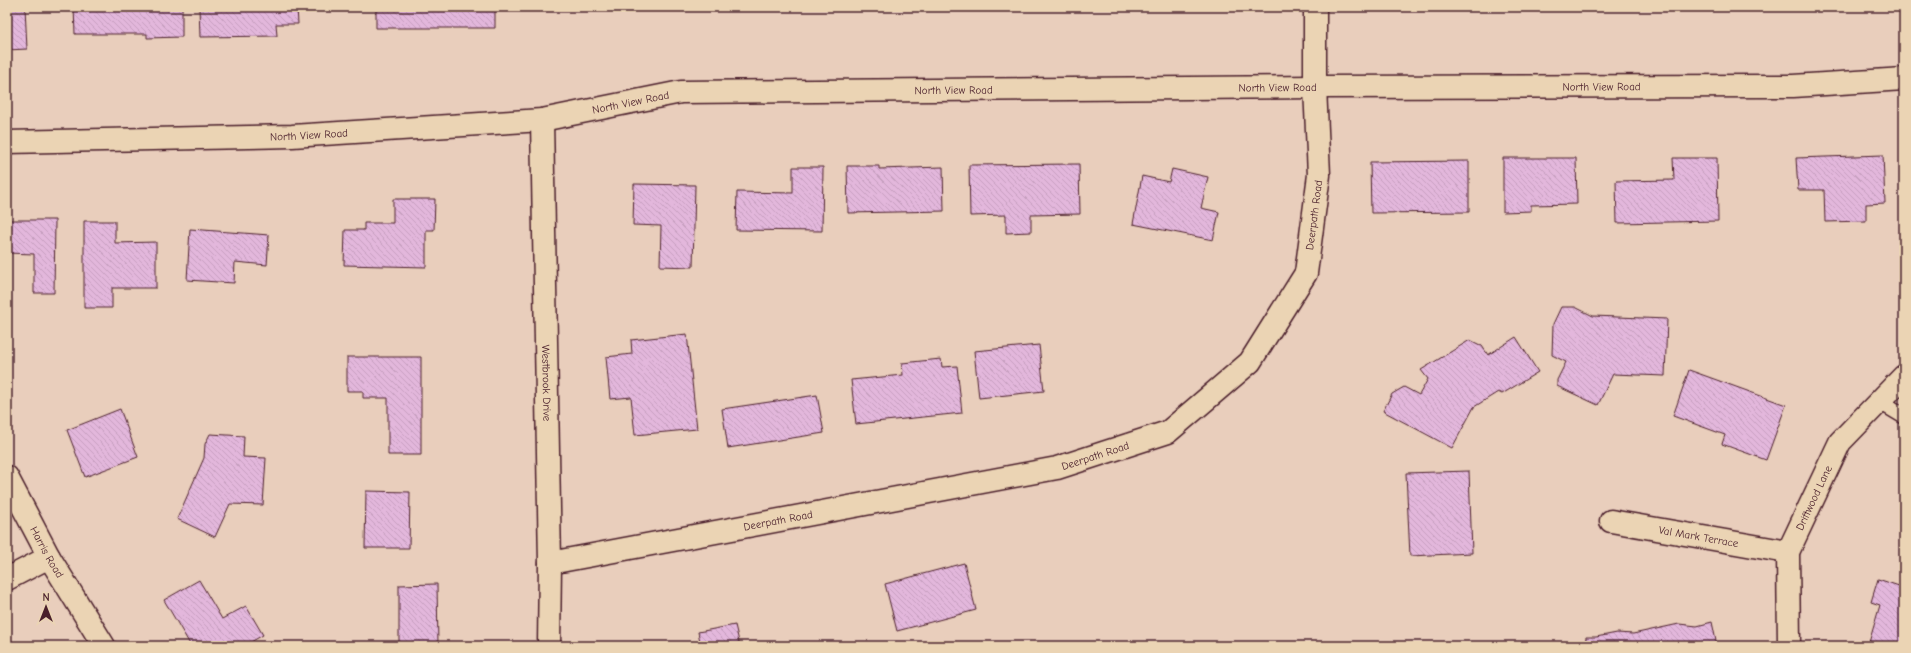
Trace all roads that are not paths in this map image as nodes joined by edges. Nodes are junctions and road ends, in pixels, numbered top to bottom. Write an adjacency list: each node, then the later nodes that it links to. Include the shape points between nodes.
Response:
1 (1316, 7): 3 (street, Deerpath Road)
2 (1904, 79): 3 (street, North View Road, via 1793,86)
3 (1315, 87): 4 (street, North View Road, via 681,92); 13 (street, Deerpath Road, via 1319,175 1306,273 1250,362 1168,432 1057,468)
4 (542, 120): 5 (street, North View Road, via 292,136); 13 (street, Westbrook Drive)
5 (7, 142)
6 (1904, 376): 7 (street, Driftwood Lane)
7 (1879, 401): 8 (lane); 11 (street, Driftwood Lane, via 1840,442)
8 (1904, 416)
9 (7, 477): 12 (street, Harris Road)
10 (1610, 521): 11 (street, Val Mark Terrace)
11 (1788, 552): 17 (street, Driftwood Lane)
12 (49, 557): 14 (street); 15 (street, Harris Road)
13 (550, 563): 16 (street, Westbrook Drive)
14 (7, 578)
15 (104, 646)
16 (549, 646)
17 (1789, 646)

